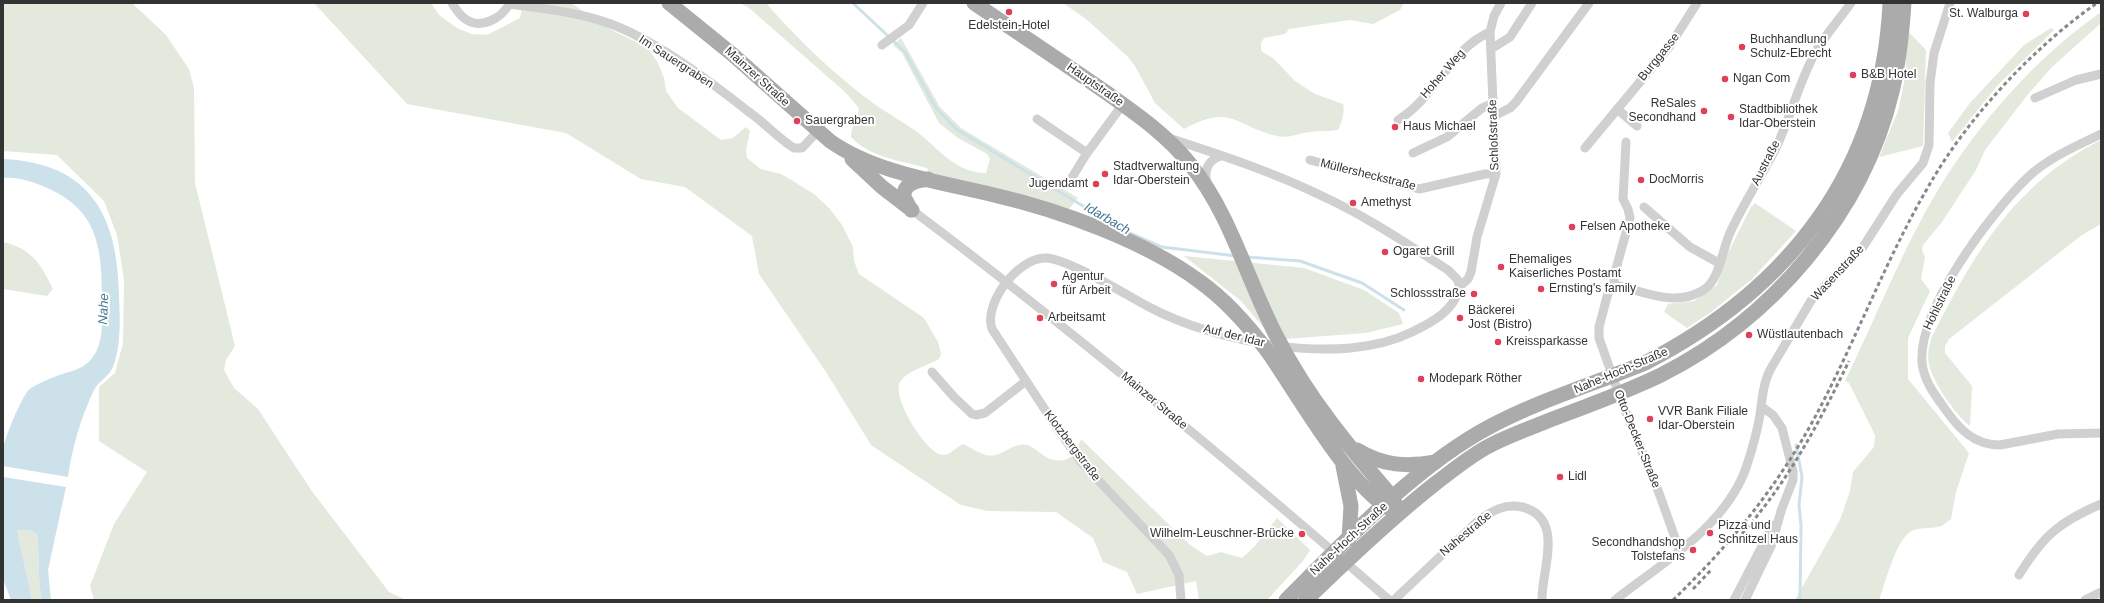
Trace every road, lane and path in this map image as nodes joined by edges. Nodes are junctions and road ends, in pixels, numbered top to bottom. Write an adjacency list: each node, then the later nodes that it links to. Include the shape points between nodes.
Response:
1 (452, 3): 13 (street, via 465,19 482,23 499,17)
2 (670, 3): 26 (main road, Mainzer Straße)
3 (923, 3): 15 (street, via 909,25)
4 (974, 3): 20 (main road, Hauptstraße)
5 (1500, 3): 14 (street, Schloßstraße)
6 (1532, 3): 16 (street, via 1510,37)
7 (1589, 3): 22 (street, via 1516,102)
8 (1697, 3): 21 (street, Burggasse, via 1669,47)
9 (1851, 3): 42 (street, Austraße, via 1815,54 1775,149 1737,218)
10 (1890, 3): 47 (main road, Nahe-Hoch-Straße, via 1884,64 1868,123 1840,184 1805,237 1763,283 1721,317 1667,352)
11 (1904, 3): 50 (main road, Nahe-Hoch-Straße, via 1897,68 1879,133 1855,186 1813,250 1780,288 1718,341 1662,374)
12 (1950, 3): 51 (street, Wasenstraße, via 1934,53 1930,83 1929,145 1923,164 1897,194 1863,247 1812,299 1770,370)
13 (510, 4): 26 (street, Im Sauergraben, via 573,13 631,33 657,47 732,98 794,148 802,148)
14 (1490, 32): 16 (street, Schloßstraße); 24 (street, Hoher Weg, via 1466,47 1435,86)
15 (884, 43)
16 (1491, 49): 19 (street, Schloßstraße)
17 (2101, 74): 18 (street, via 2076,80)
18 (2034, 98)
19 (1493, 103): 22 (street, Schloßstraße); 33 (street, via 1482,108 1447,137)
20 (1122, 104): 28 (main road, Hauptstraße); 32 (street)
21 (1617, 109): 25 (street); 30 (street, Burggasse)
22 (1494, 116): 36 (street, Schloßstraße)
23 (1038, 119): 32 (street)
24 (1398, 120)
25 (1638, 126)
26 (818, 131): 31 (main road, Mainzer Straße)
27 (2101, 134): 52 (street, Hohlstraße, via 2040,167 2003,206 1968,252 1945,288 1928,324 1922,354 1922,365 1929,387 1954,421 1974,439 1991,445 2000,445 2058,434)
28 (1165, 136): 34 (street, Hauptstraße); 39 (main road)
29 (1626, 142): 45 (street, Otto-Decker-Straße, via 1623,199 1630,218)
30 (1585, 148)
31 (844, 151): 37 (main road, via 862,160); 41 (main road, via 882,187)
32 (1088, 153): 38 (street)
33 (1413, 153)
34 (1221, 156): 39 (street, via 1208,165); 44 (street, Hauptstraße, via 1274,174 1324,196 1448,270 1458,279)
35 (1310, 160): 36 (street, Müllersheckstraße, via 1415,188 1430,188 1485,174)
36 (1496, 174): 44 (street, Schloßstraße, via 1477,237 1471,272)
37 (928, 179): 41 (main road, via 913,182 905,190 904,197); 49 (main road, via 1021,201 1059,213 1169,261 1199,280 1236,314)
38 (1068, 184)
39 (1208, 188): 49 (main road, via 1231,232)
40 (1644, 207): 42 (street, via 1690,247)
41 (912, 210): 43 (street, Mainzer Straße)
42 (1719, 263): 45 (street, Austraße, via 1709,285 1703,291 1685,298 1670,299 1620,286)
43 (1008, 282): 44 (street, Auf der Idar, via 1022,266 1032,260 1046,258 1067,264 1157,311 1209,331 1279,346 1330,349 1370,346 1408,334 1432,322 1450,308); 48 (street, Klotzbergstraße, via 991,310 990,324 996,339); 67 (street, Mainzer Straße, via 1133,383)
44 (1460, 286)
45 (1613, 287): 47 (street, Otto-Decker-Straße, via 1608,293 1598,333)
46 (932, 372): 48 (street, via 954,397 976,415 985,413)
47 (1612, 377): 50 (street, Otto-Decker-Straße); 55 (main road, Nahe-Hoch-Straße, via 1525,410 1491,426)
48 (1026, 381): 64 (street, Klotzbergstraße, via 1081,462 1169,556 1179,575)
49 (1299, 388): 53 (main road); 54 (main road)
50 (1618, 393): 59 (main road, Nahe-Hoch-Straße, via 1488,446); 61 (street, Otto-Decker-Straße)
51 (1761, 406): 58 (street, via 1781,424 1793,471 1793,480); 61 (street, Wasenstraße, via 1753,445 1735,492 1703,530)
52 (2101, 433)
53 (1347, 444): 55 (main road, via 1372,459 1388,464 1404,466); 56 (main road)
54 (1341, 459): 56 (main road, via 1363,486); 60 (main road, via 1350,498)
55 (1437, 462): 56 (main road, Nahe-Hoch-Straße)
56 (1389, 502): 59 (main road); 60 (main road, Nahe-Hoch-Straße)
57 (2101, 504): 62 (street, via 2074,516 2051,532 2041,542)
58 (1781, 511): 71 (street); 72 (street, via 1772,544)
59 (1398, 513): 66 (main road, Nahe-Hoch-Straße)
60 (1349, 539): 65 (main road, Nahe-Hoch-Straße)
61 (1680, 550): 70 (street, Wasenstraße)
62 (2019, 575)
63 (2101, 592): 73 (street)
64 (1181, 600)
65 (1286, 600)
66 (1306, 600)
67 (1389, 600)
68 (1394, 600): 69 (street, Nahestraße, via 1479,520 1492,511 1510,506 1527,509 1541,520 1545,528 1548,546)
69 (1542, 600)
70 (1615, 600)
71 (1734, 600)
72 (1745, 600)
73 (2085, 600)

